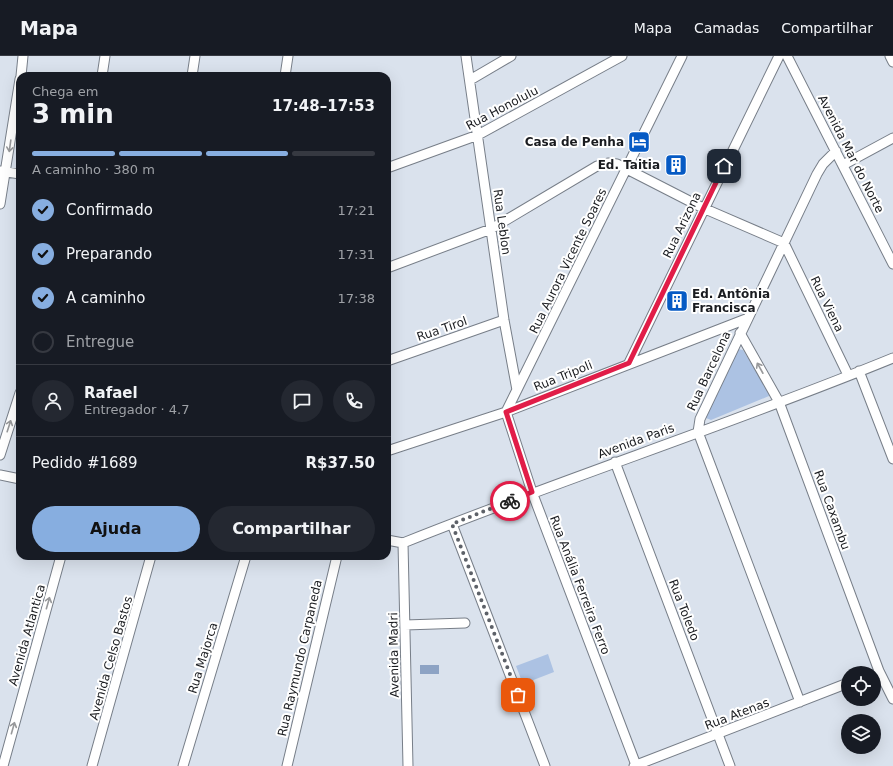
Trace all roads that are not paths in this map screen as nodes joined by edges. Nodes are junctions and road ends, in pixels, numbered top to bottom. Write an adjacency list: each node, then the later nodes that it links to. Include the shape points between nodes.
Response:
1 (24, 56): 13 (street)
2 (105, 56): 14 (street)
3 (195, 56): 15 (street)
4 (288, 56): 16 (street)
5 (466, 56): 17 (street, Rua Leblon)
6 (511, 56): 17 (street)
7 (622, 56): 19 (street, Rua Honolulu)
8 (682, 56): 24 (street, Rua Aurora Vicente Soares)
9 (779, 56): 28 (street, Rua Arizona)
10 (787, 56): 21 (street, Avenida Mar do Norte)
11 (890, 56): 12 (street)
12 (893, 62)
13 (21, 72)
14 (103, 72)
15 (193, 72)
16 (286, 72)
17 (470, 80): 19 (street, Rua Leblon)
18 (16, 101): 25 (street, one-way to 25)
19 (478, 136): 23 (street, Rua Honolulu); 29 (street, Rua Leblon)
20 (893, 138): 22 (street)
21 (836, 152): 22 (street, Avenida Mar do Norte); 30 (street, Rua Barcelona, via 823,164)
22 (843, 165): 31 (street, Avenida Mar do Norte)
23 (391, 167)
24 (627, 169): 28 (street); 29 (street, via 608,162 597,166); 41 (street, Rua Aurora Vicente Soares)
25 (3, 171): 26 (street); 27 (street)
26 (16, 173)
27 (0, 204)
28 (703, 208): 30 (street); 38 (street, Rua Arizona)
29 (491, 229): 32 (street); 34 (street, Rua Leblon)
30 (784, 243): 33 (street, Rua Barcelona); 40 (street, Rua Viena)
31 (893, 264)
32 (391, 266)
33 (746, 319): 35 (street, Rua Barcelona); 38 (street, Rua Tripoli)
34 (504, 320): 37 (street, Rua Tirol); 41 (street, Rua Leblon)
35 (740, 333): 42 (street, Rua Caxambu, one-way to 35); 45 (street, Rua Barcelona, via 700,419)
36 (893, 358): 39 (street, Avenida Paris)
37 (391, 360)
38 (629, 363): 44 (street, Rua Tripoli)
39 (859, 371): 40 (street, Avenida Paris); 48 (street)
40 (848, 375): 42 (street, Avenida Paris)
41 (517, 390): 44 (street, Rua Aurora Vicente Soares)
42 (779, 402): 45 (street, Avenida Paris); 62 (street, Rua Caxambu)
43 (16, 405): 47 (street, one-way to 43)
44 (506, 412): 46 (street, Rua Tripoli); 52 (street, Rua Anália Ferreira Ferro)
45 (698, 432): 49 (street, Avenida Paris); 66 (street)
46 (391, 450)
47 (0, 455)
48 (893, 459)
49 (615, 462): 52 (street, Avenida Paris); 67 (street, Rua Toledo)
50 (0, 476): 51 (street)
51 (16, 478)
52 (532, 492): 53 (street, Avenida Paris); 74 (street, Rua Anália Ferreira Ferro)
53 (452, 524): 55 (street, Avenida Paris); 73 (street)
54 (391, 541): 55 (street)
55 (403, 543): 61 (street, Avenida Madri)
56 (60, 560): 68 (street, Avenida Atlantica, one-way to 56)
57 (150, 560): 69 (street, Avenida Celso Bastos)
58 (245, 560): 70 (street, Rua Majorca)
59 (336, 560): 71 (street, Rua Raymundo Carpaneda)
60 (465, 623): 61 (street)
61 (405, 624): 72 (street, Avenida Madri)
62 (875, 666)
63 (881, 679): 65 (street, Rua Caxambu)
64 (841, 686): 66 (street, Rua Atenas)
65 (893, 699)
66 (800, 702): 67 (street, Rua Atenas)
67 (718, 734): 74 (street, Rua Atenas); 75 (street, Rua Toledo)
68 (3, 766)
69 (92, 766)
70 (183, 766)
71 (287, 766)
72 (408, 766)
73 (545, 766)
74 (635, 766)
75 (730, 766)

